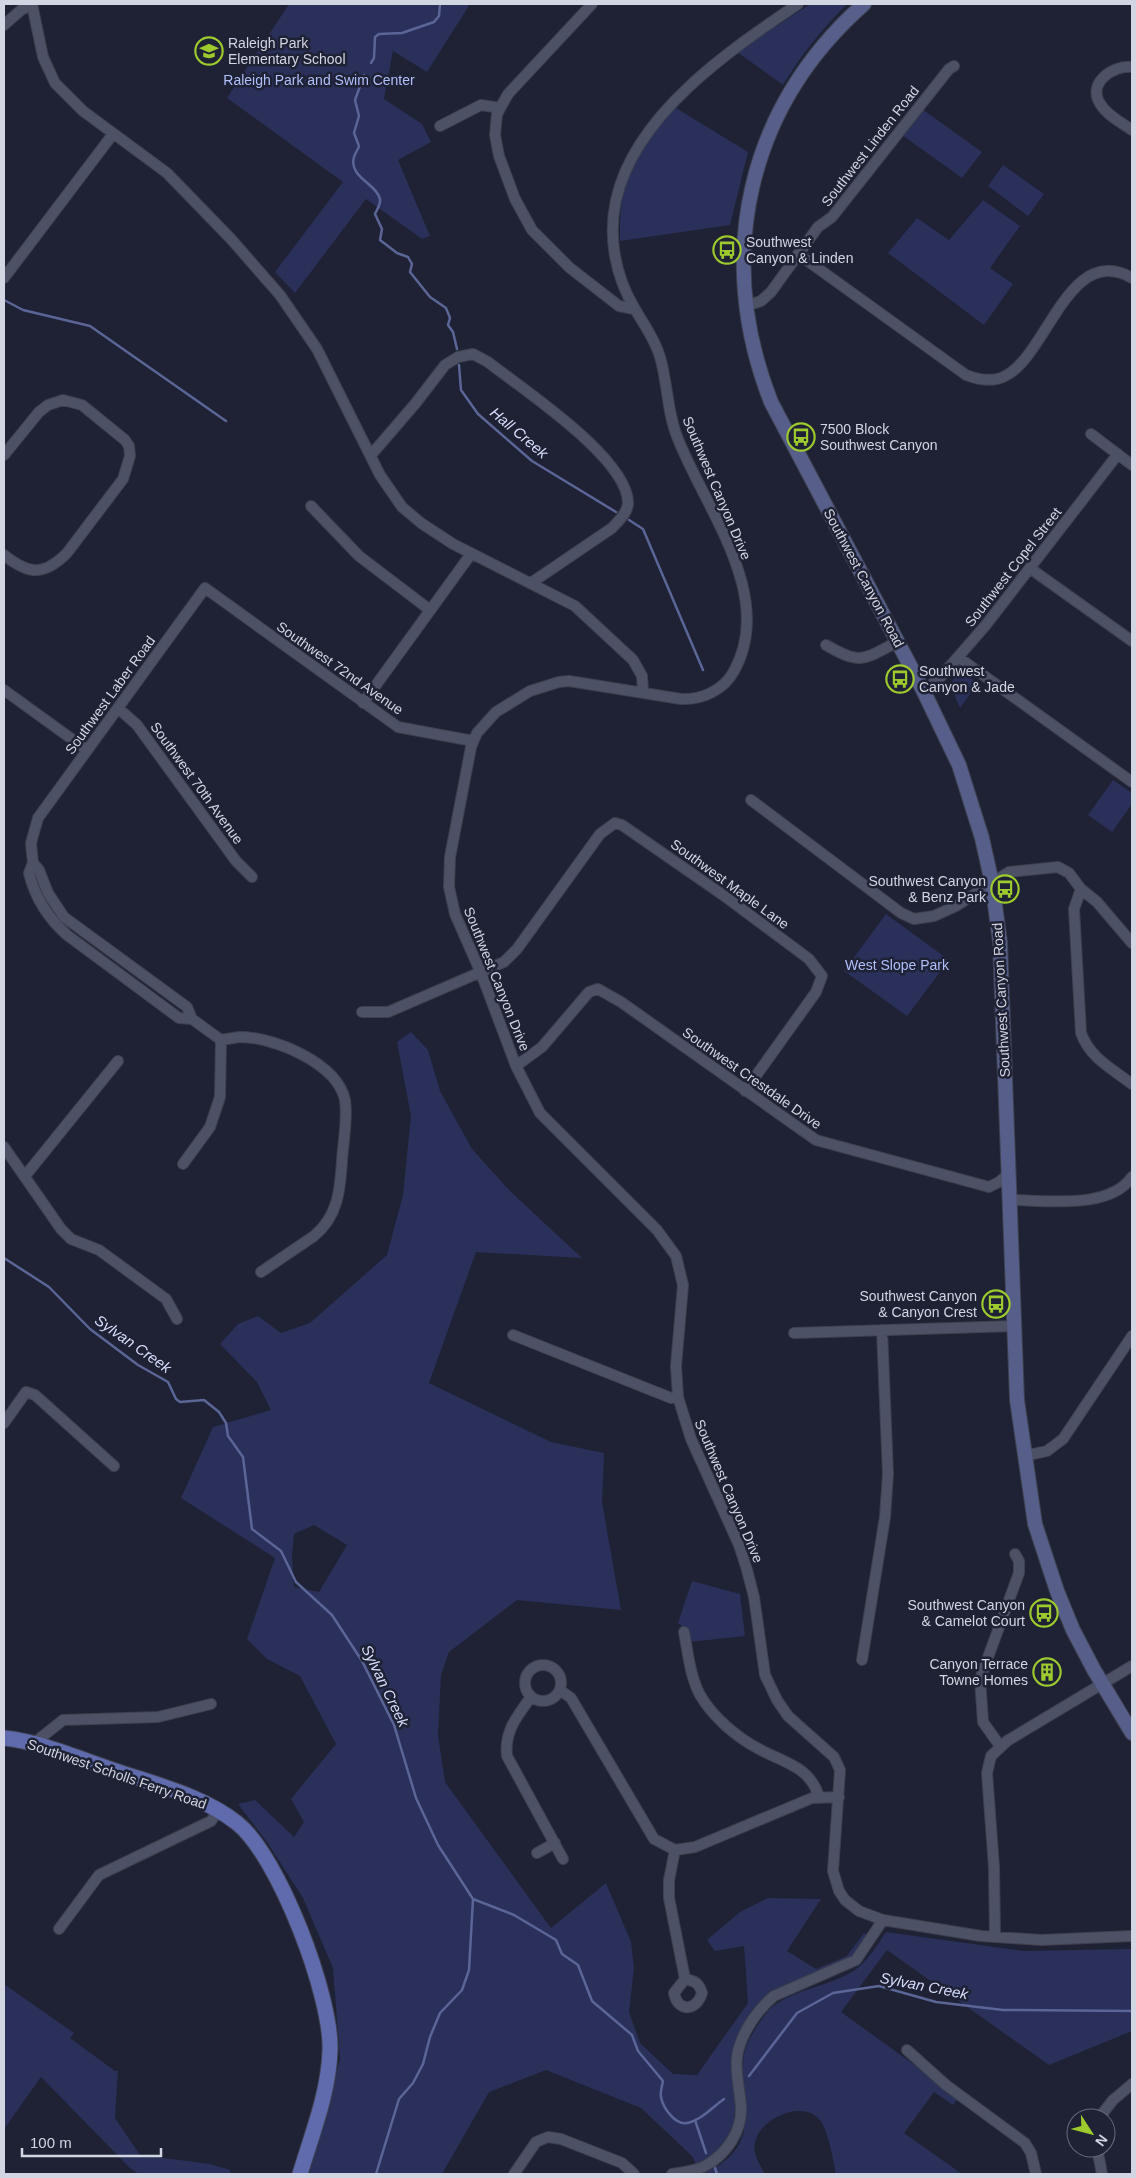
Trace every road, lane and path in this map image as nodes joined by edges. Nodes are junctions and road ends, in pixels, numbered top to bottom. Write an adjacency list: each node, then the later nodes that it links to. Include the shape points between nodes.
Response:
1 (32, 4): 5 (street); 11 (street, via 43,57 55,83 83,111)
2 (592, 4): 8 (street, via 514,88)
3 (798, 4): 16 (street, Southwest Canyon Drive, via 696,82 654,126 628,164 616,202 613,231 616,264)
4 (864, 4): 15 (main road, Southwest Canyon Road, via 836,31 804,70 777,114 766,140 746,221 743,273)
5 (4, 25)
6 (954, 66): 12 (street, Southwest Linden Road, via 832,217 818,227)
7 (1132, 67): 10 (street, via 1120,66 1107,73 1096,94 1107,112)
8 (500, 108): 9 (street, via 481,105); 16 (street, via 494,127 499,156 515,199 532,230 570,268 619,306)
9 (440, 126)
10 (1132, 130)
11 (113, 134): 13 (street); 20 (street, via 157,164 180,186 280,295 317,349)
12 (798, 254): 14 (street, via 966,375 990,380 1007,375 1022,361 1069,296 1089,276 1115,270); 15 (street, Southwest Linden Road, via 766,297)
13 (4, 278)
14 (1132, 278)
15 (746, 306): 30 (main road, Southwest Canyon Road, via 754,351 771,402)
16 (634, 309): 35 (street, Southwest Canyon Drive, via 654,339 677,437 729,546 748,612 740,661 725,684 690,700)
17 (1090, 434): 18 (street)
18 (1118, 454): 21 (street); 25 (street, Southwest Copel Street)
19 (4, 455): 24 (street, via 39,412 63,400 82,405 121,434 129,446 130,456 123,479 67,553 52,567 22,568)
20 (370, 455): 23 (street, via 386,484 411,515); 26 (street, via 416,404 445,365 458,357 473,354 588,439 627,491 628,505 612,528)
21 (1132, 465)
22 (311, 506): 28 (street, via 359,556)
23 (470, 554): 26 (street); 28 (street)
24 (4, 555)
25 (1031, 569): 29 (street); 32 (street, Southwest Copel Street)
26 (531, 583): 35 (street, via 574,606 621,647 638,666)
27 (205, 588): 36 (street, Southwest 72nd Avenue); 37 (street, Southwest Laber Road)
28 (430, 610): 36 (street)
29 (1132, 641)
30 (897, 642): 31 (street, via 858,659 849,658); 34 (main road, Southwest Canyon Road)
31 (826, 645)
32 (958, 657): 34 (street, Southwest Copel Street, via 938,680); 40 (street)
33 (4, 690): 39 (street)
34 (924, 690): 43 (main road, Southwest Canyon Road, via 968,790)
35 (643, 692): 38 (street, Southwest Canyon Drive, via 559,682 530,691 507,704 492,716)
36 (363, 703): 38 (street, Southwest 72nd Avenue, via 398,727)
37 (118, 708): 39 (street, Southwest Laber Road); 42 (street, Southwest 70th Avenue, via 137,725 236,861)
38 (473, 741): 46 (street, Southwest Canyon Drive, via 450,854 449,887 455,914)
39 (87, 750): 48 (street, Southwest Laber Road, via 38,818 31,844 33,863 28,874 32,887 42,907 67,935 179,1018 192,1018)
40 (1132, 782)
41 (751, 800): 43 (street, via 901,913 914,918 922,919 944,912)
42 (252, 877)
43 (992, 883): 44 (street, via 1008,872 1058,867 1069,873); 55 (main road, Southwest Canyon Road, via 1000,942)
44 (1081, 889): 45 (street, via 1097,902); 51 (street, via 1074,909 1081,1033 1092,1053)
45 (1132, 943)
46 (480, 973): 47 (street, via 388,1012); 50 (street, Southwest Canyon Drive); 52 (street, Southwest Maple Lane, via 499,966 510,957 600,834 615,823 622,825 809,959 822,976 816,992)
47 (362, 1012)
48 (221, 1040): 54 (street, via 220,1097 210,1127); 59 (street, via 254,1039 304,1056 332,1075 345,1101 340,1191 334,1212 314,1236)
49 (118, 1061): 56 (street)
50 (516, 1066): 52 (street, Southwest Crestdale Drive, via 542,1047 589,992 598,989); 66 (street, Southwest Canyon Drive, via 540,1113 658,1230 676,1256 683,1285 676,1366)
51 (1132, 1084)
52 (745, 1091): 55 (street, Southwest Crestdale Drive, via 824,1144 989,1187)
53 (4, 1147): 56 (street)
54 (183, 1164)
55 (1009, 1174): 58 (main road, Southwest Canyon Road)
56 (25, 1176): 60 (street, via 61,1229 71,1238 99,1250 166,1299)
57 (1132, 1177): 58 (street, via 1122,1189 1096,1199)
58 (1010, 1200): 61 (main road, Southwest Canyon Road)
59 (260, 1272)
60 (177, 1319)
61 (1015, 1326): 62 (street); 68 (main road, Southwest Canyon Road)
62 (882, 1330): 63 (street); 72 (street, via 888,1474 885,1516)
63 (794, 1333)
64 (513, 1335): 66 (street, via 670,1398)
65 (1132, 1336): 68 (street, via 1064,1439 1047,1451)
66 (678, 1397): 83 (street, Southwest Canyon Drive, via 691,1439 747,1570 765,1675 788,1716 834,1758 840,1770)
67 (4, 1422): 69 (street, via 26,1392 36,1395)
68 (1024, 1456): 74 (main road, Southwest Canyon Road, via 1035,1524 1054,1583 1073,1630)
69 (114, 1466)
70 (1015, 1554): 81 (street, via 1019,1573 980,1679 983,1722)
71 (684, 1632): 82 (street, via 692,1677 712,1712 748,1743 800,1768 814,1783)
72 (862, 1660)
73 (1132, 1666): 74 (street)
74 (1103, 1685): 78 (main road, Southwest Canyon Road); 81 (street)
75 (560, 1690): 76 (street, via 548,1700); 76 (street, via 558,1671 539,1664 525,1678 525,1689); 86 (street, via 571,1698 654,1839)
76 (531, 1697): 85 (street, via 510,1729 506,1742 507,1756)
77 (210, 1704): 80 (street, via 158,1717 63,1720)
78 (1132, 1732)
79 (4, 1738): 80 (main road, Southwest Scholls Ferry Road)
80 (33, 1744): 84 (main road, Southwest Scholls Ferry Road, via 179,1793)
81 (1000, 1746): 91 (street, via 991,1756 987,1773 995,1876)
82 (820, 1797): 83 (street); 86 (street, via 695,1847)
83 (838, 1797): 89 (street, Southwest Canyon Drive, via 835,1882 846,1900 859,1911)
84 (218, 1811): 90 (street, via 211,1821 99,1876); 98 (main road, Southwest Scholls Ferry Road, via 246,1832 273,1868 319,1982 326,2008 330,2050 327,2082)
85 (554, 1844): 87 (street); 88 (street)
86 (674, 1850): 93 (street, via 669,1898)
87 (537, 1853)
88 (563, 1859)
89 (883, 1920): 91 (street, Southwest Canyon Drive); 101 (street, via 856,1960 774,1996 764,2004 741,2041 737,2057 741,2108 740,2126 734,2140 705,2166)
90 (59, 1929)
91 (995, 1936): 92 (street, Southwest Canyon Drive, via 1041,1940)
92 (1132, 1936)
93 (684, 1979)
94 (907, 2050): 102 (street, via 946,2085 1025,2143)
95 (1132, 2084): 96 (street)
96 (1107, 2108)
97 (1099, 2158): 103 (street)
98 (300, 2174)
99 (514, 2174): 100 (street, via 536,2142 554,2137 622,2163)
100 (634, 2174)
101 (672, 2174)
102 (1036, 2174)
103 (1102, 2174)

